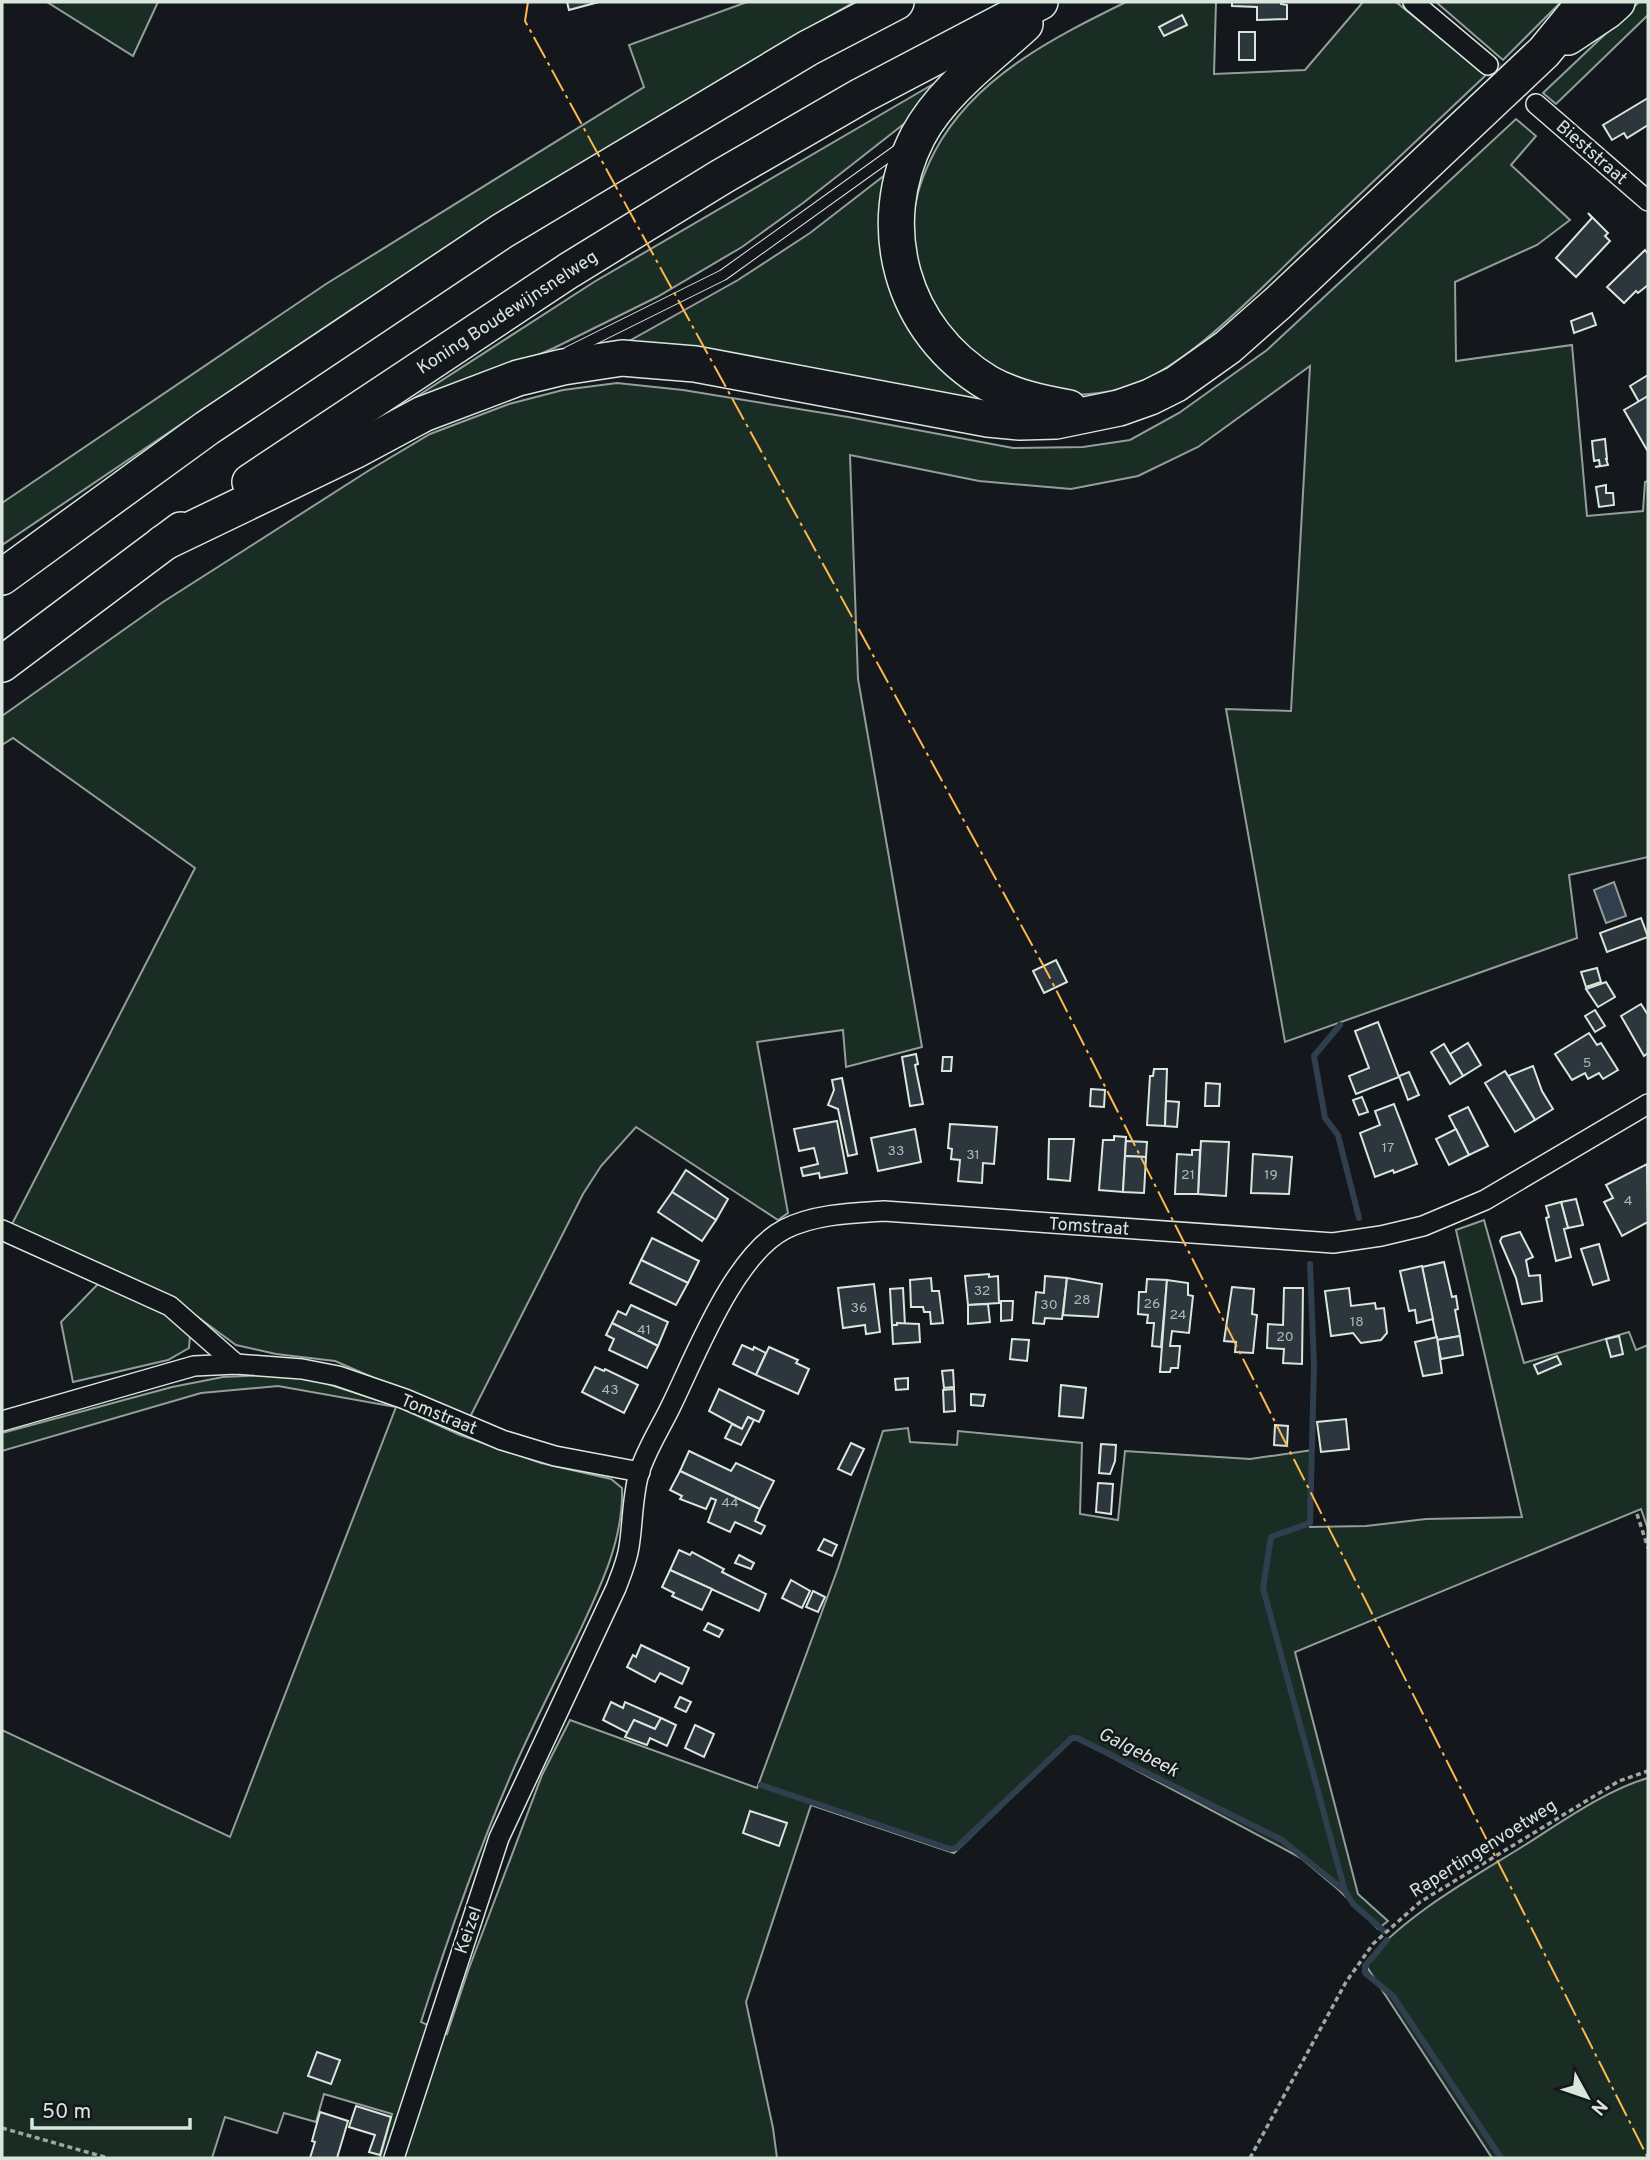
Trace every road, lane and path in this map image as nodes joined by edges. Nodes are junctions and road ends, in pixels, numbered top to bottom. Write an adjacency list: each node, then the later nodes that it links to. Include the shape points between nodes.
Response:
1 (897, 2): 15 (highway, via 808,48 502,231 207,428)
2 (1040, 2): 14 (highway, Koning Boudewijnsnelweg, via 861,96 568,271)
3 (1050, 2): 10 (highway, via 955,88)
4 (1413, 2): 8 (street)
5 (1585, 2): 7 (highway)
6 (1617, 2): 7 (highway)
7 (1544, 52): 13 (highway, via 1228,347 1150,397)
8 (1488, 65)
9 (1536, 104): 11 (street, Bieststraat)
10 (919, 134): 12 (lane, via 723,275); 13 (highway, via 902,177 895,238 905,278 925,324 953,357 990,384 1029,400)
11 (1648, 201)
12 (518, 378): 13 (highway, via 622,358 652,359 988,419 1039,422); 14 (highway, via 423,414)
13 (1093, 413)
14 (163, 543): 16 (highway, Koning Boudewijnsnelweg)
15 (2, 577)
16 (2, 664)
17 (1648, 1104): 21 (street, Tomstraat, via 1485,1200 1423,1226 1369,1238 1333,1242 884,1211 810,1220 784,1230 740,1272 721,1302)
18 (2, 1230): 19 (street, via 170,1306)
19 (236, 1364): 20 (street, Tomstraat, via 194,1366); 21 (street, Tomstraat, via 338,1376 502,1440)
20 (2, 1421)
21 (640, 1472): 24 (street, Tomstraat, via 629,1549)
22 (1637, 1514): 23 (path)
23 (1648, 1548)
24 (561, 1709): 28 (street, Keizel, via 499,1838)
25 (1648, 1770): 29 (path, Rapertingenvoetweg, via 1619,1781 1420,1902 1373,1944 1346,1982)
26 (2, 2128): 27 (path)
27 (108, 2158)
28 (394, 2158)
29 (1250, 2158)

